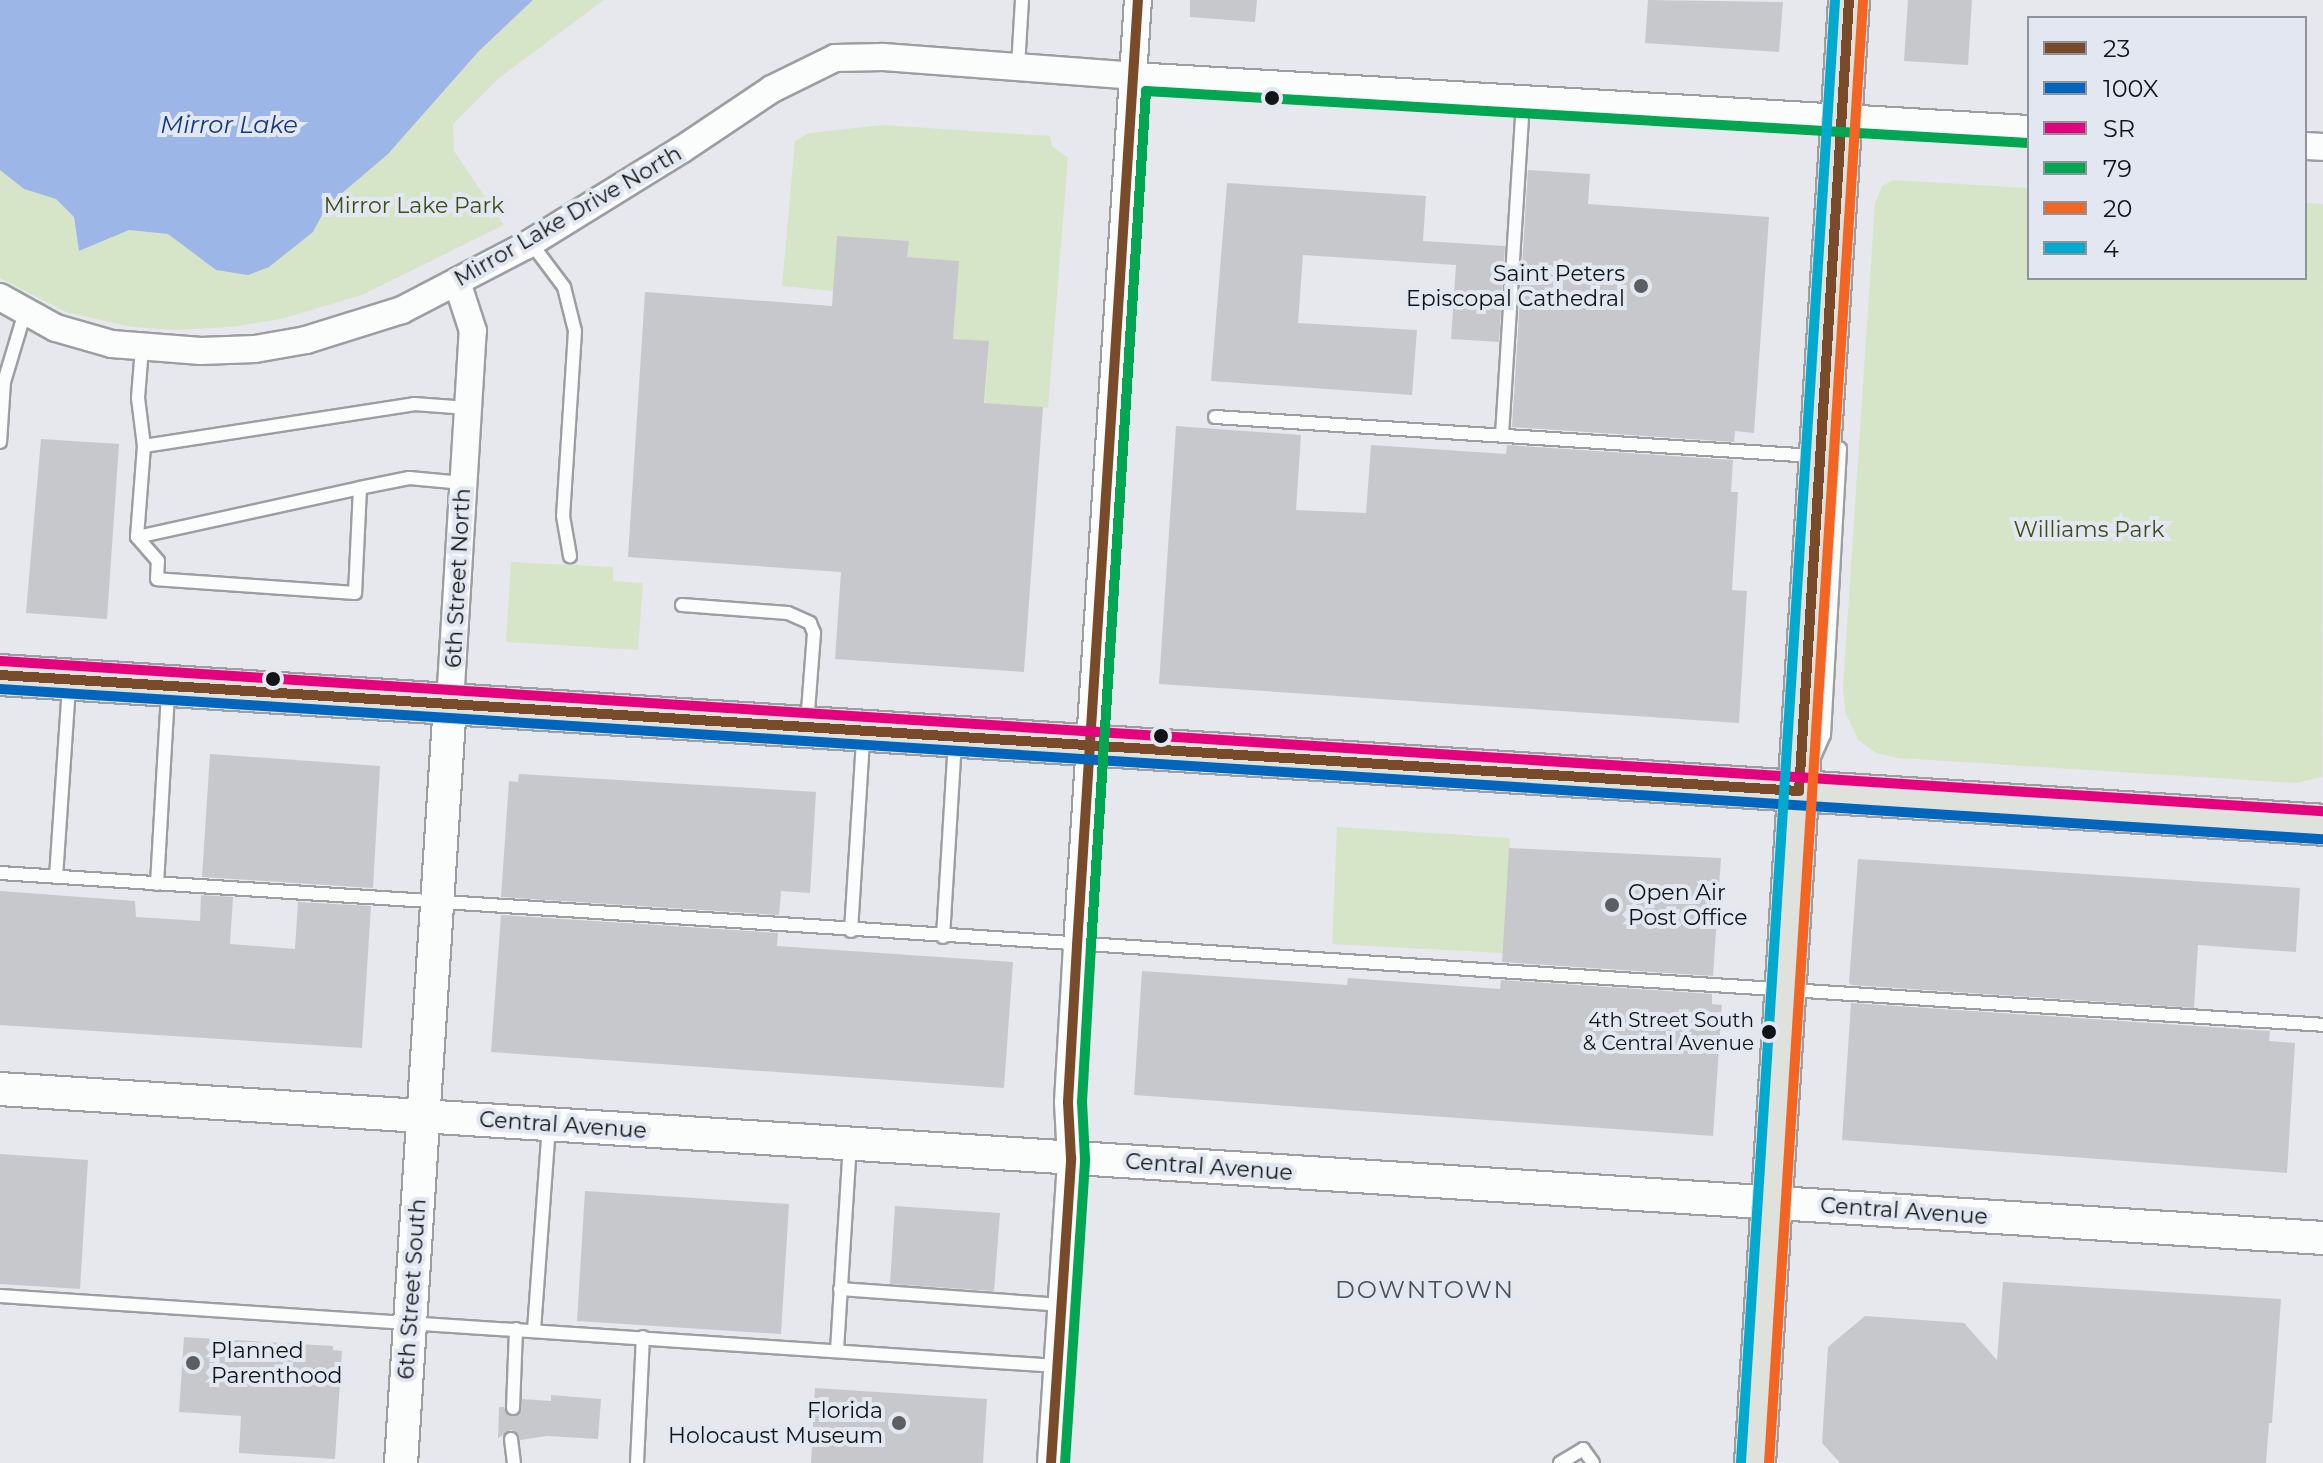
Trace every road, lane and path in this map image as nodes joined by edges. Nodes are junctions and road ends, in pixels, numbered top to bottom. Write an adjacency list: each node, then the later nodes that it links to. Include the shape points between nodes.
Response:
1 (1022, 0): 4 (lane)
2 (1138, 0): 5 (street)
3 (1849, 0): 7 (main road)
4 (1018, 67): 5 (street, Mirror Lake Drive North); 9 (street, Mirror Lake Drive North, via 883,57 822,62)
5 (1133, 76): 6 (street, Mirror Lake Drive North); 32 (street)
6 (1523, 99): 7 (street, Mirror Lake Drive North); 16 (lane)
7 (1843, 118): 8 (street, Mirror Lake Drive North); 19 (main road); 33 (lane, via 1855,175 1824,735)
8 (2027, 129)
9 (531, 243): 10 (street, Mirror Lake Drive North); 23 (lane, via 564,287 575,331 563,516)
10 (457, 282): 13 (street, Mirror Lake Drive North, via 402,310 306,340 255,349); 14 (street, 6th Street North, via 473,331)
11 (0, 297): 12 (street, Mirror Lake Drive North)
12 (25, 312): 13 (street, Mirror Lake Drive North, via 84,338); 17 (lane, via 4,382)
13 (142, 348): 18 (lane, via 138,398)
14 (468, 408): 18 (lane, via 414,404); 20 (street, 6th Street North)
15 (1215, 417): 16 (lane)
16 (1502, 435): 19 (lane)
17 (0, 442)
18 (144, 446): 22 (lane)
19 (1820, 456): 33 (main road)
20 (463, 483): 21 (lane, via 409,478); 28 (street, 6th Street North)
21 (360, 488): 22 (lane); 22 (lane, via 355,593 157,579 158,561)
22 (137, 537)
23 (570, 556)
24 (682, 605): 29 (lane, via 788,613 810,623 814,633)
25 (0, 675): 26 (main road)
26 (69, 679): 27 (main road); 36 (lane)
27 (169, 686): 28 (main road); 37 (lane)
28 (450, 703): 29 (main road); 38 (street, 6th Street North)
29 (807, 727): 30 (main road)
30 (864, 731): 31 (main road); 39 (lane)
31 (955, 736): 32 (main road); 40 (lane)
32 (1090, 745): 33 (main road); 41 (street)
33 (1799, 791): 34 (main road); 42 (main road)
34 (2323, 825)
35 (0, 873): 36 (lane)
36 (56, 877): 37 (lane)
37 (157, 884): 38 (lane)
38 (437, 903): 39 (lane); 45 (street, 6th Street North)
39 (851, 931): 40 (lane)
40 (943, 937): 41 (lane)
41 (1077, 945): 42 (lane); 48 (street, via 1068,1102)
42 (1785, 990): 43 (lane); 49 (main road)
43 (2323, 1025)
44 (0, 1089): 45 (street, Central Avenue)
45 (423, 1116): 46 (street, Central Avenue); 54 (street, 6th Street South)
46 (550, 1124): 47 (street, Central Avenue); 56 (lane)
47 (850, 1143): 48 (street, Central Avenue); 51 (lane)
48 (1071, 1158): 49 (street, Central Avenue); 53 (street)
49 (1772, 1203): 50 (street, Central Avenue); 68 (main road)
50 (2323, 1238)
51 (840, 1289): 53 (lane); 58 (lane)
52 (0, 1296): 54 (lane)
53 (1061, 1305): 59 (street)
54 (410, 1322): 55 (lane); 62 (street, 6th Street South)
55 (516, 1329): 56 (lane); 60 (lane)
56 (534, 1330): 57 (lane)
57 (643, 1337): 58 (lane); 64 (lane)
58 (837, 1350): 59 (lane)
59 (1057, 1366): 65 (street)
60 (513, 1408)
61 (511, 1439): 63 (lane)
62 (401, 1463)
63 (514, 1463)
64 (637, 1463)
65 (1051, 1463)
66 (1560, 1463): 67 (lane, via 1583,1449)
67 (1593, 1463)
68 (1755, 1463)

